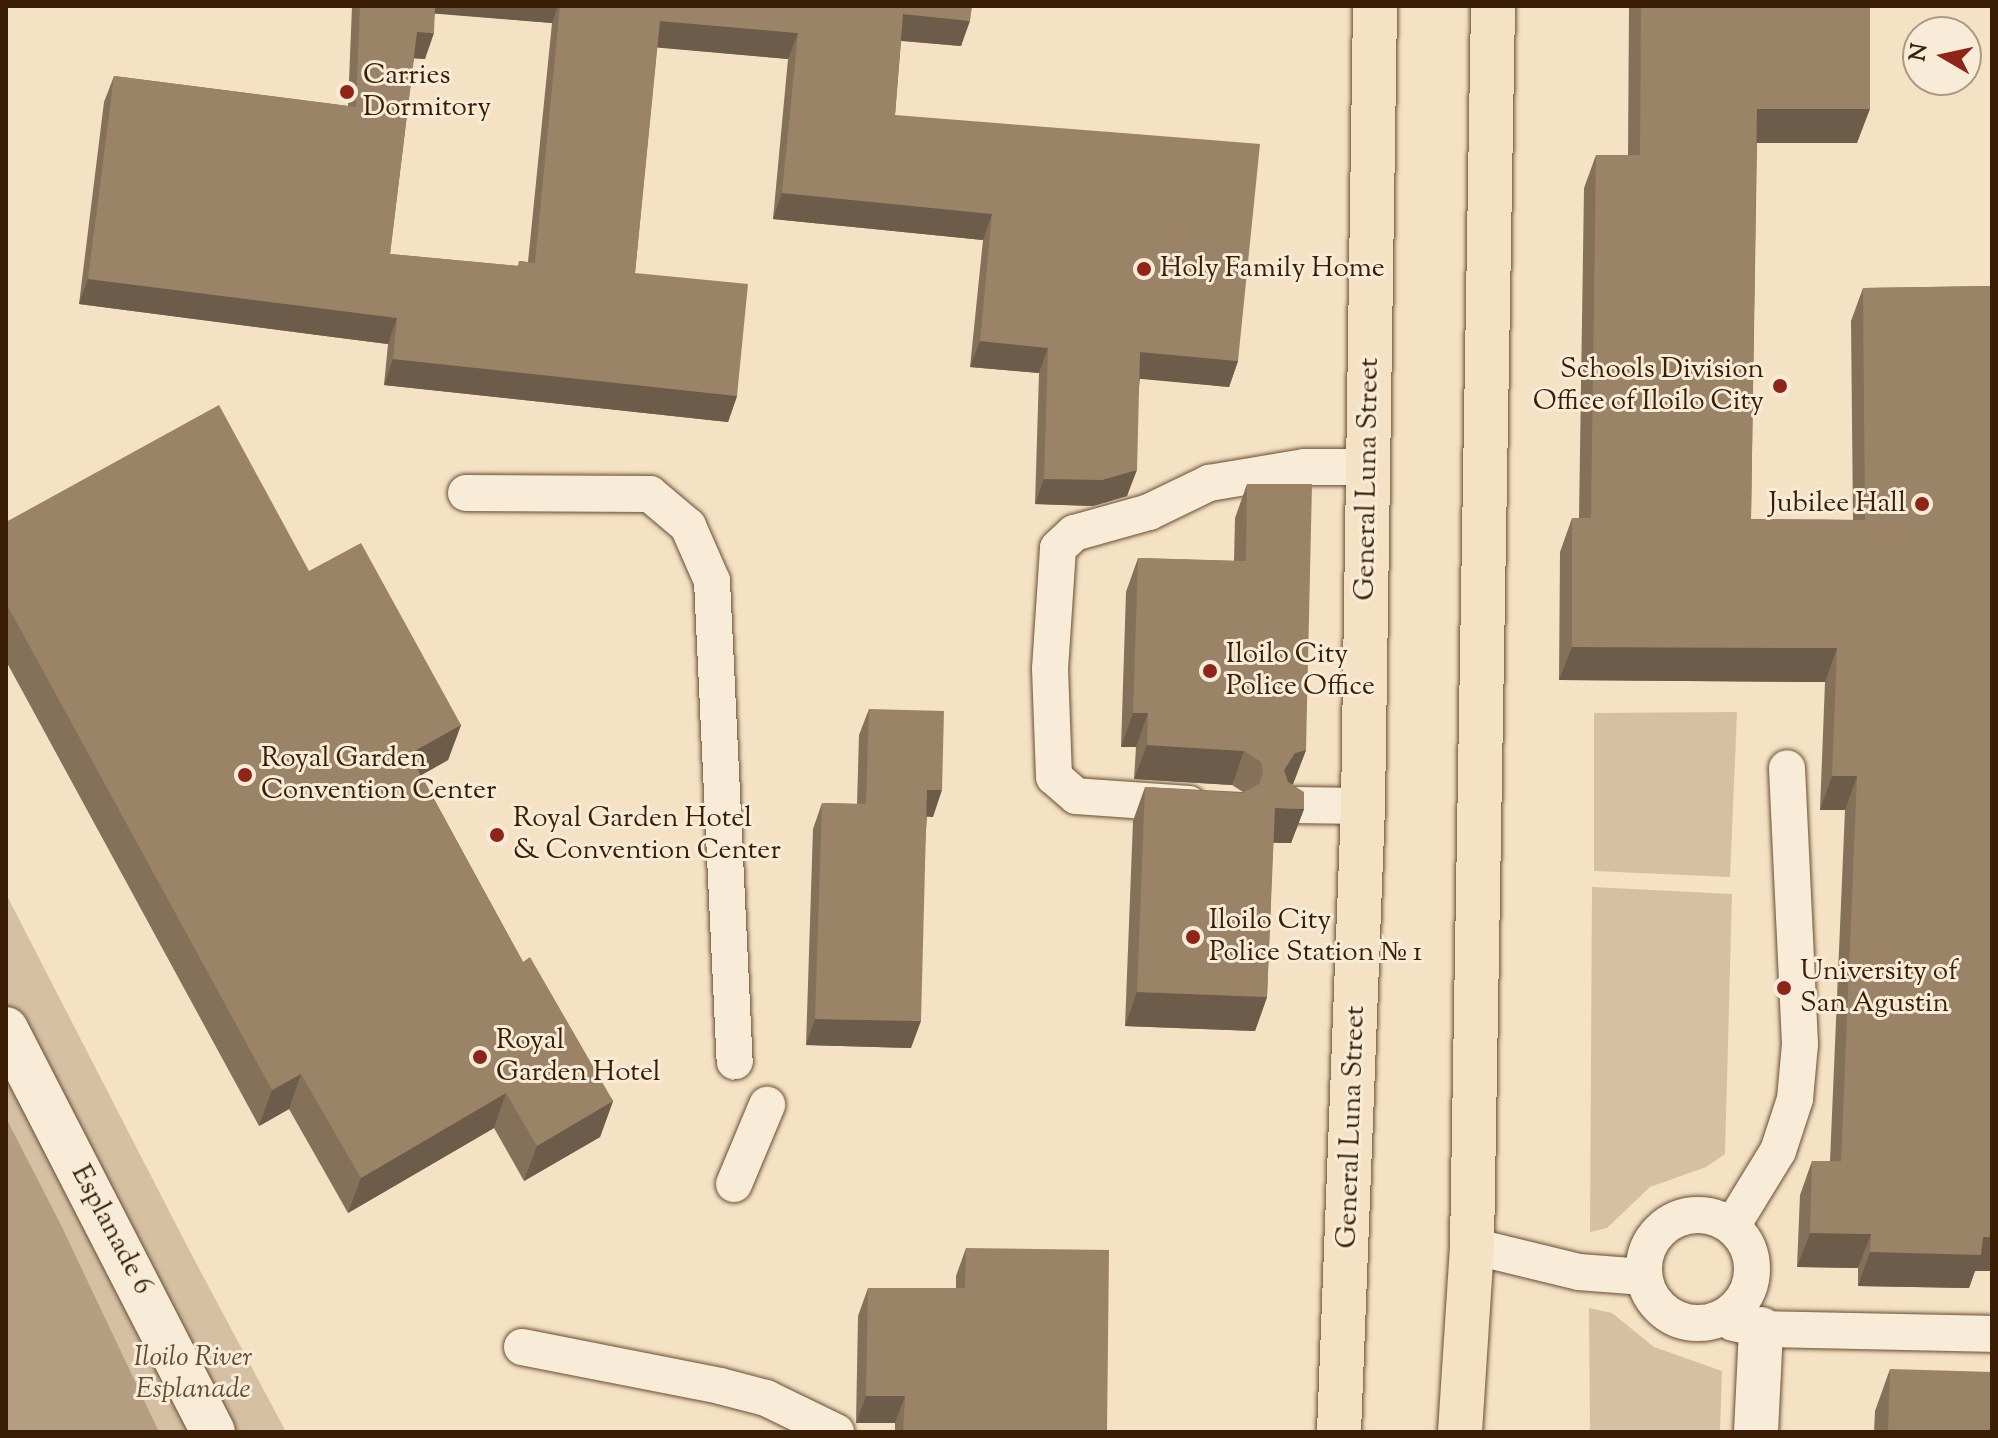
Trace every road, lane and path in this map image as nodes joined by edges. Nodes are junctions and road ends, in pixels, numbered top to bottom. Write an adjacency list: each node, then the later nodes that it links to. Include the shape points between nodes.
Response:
1 (1375, 6): 3 (highway, General Luna Street)
2 (1493, 6): 14 (highway)
3 (1368, 467): 7 (lane, via 1305,467 1209,483 1149,512 1074,533 1058,548 1050,669 1054,777 1076,796); 8 (highway, General Luna Street)
4 (466, 493): 10 (lane, via 650,494 688,526 712,581)
5 (1787, 768): 13 (lane, via 1800,1044 1795,1099 1778,1151)
6 (1293, 805): 8 (lane)
7 (1230, 806)
8 (1363, 806): 21 (highway, General Luna Street)
9 (6, 1029): 19 (street, Esplanade 6)
10 (735, 1061)
11 (767, 1105): 12 (lane)
12 (734, 1184)
13 (1732, 1226): 15 (lane, via 1716,1217 1680,1218 1652,1241); 16 (lane, via 1751,1256)
14 (1472, 1246): 15 (lane, via 1579,1272); 22 (highway)
15 (1644, 1277): 16 (lane, via 1659,1306 1673,1316 1688,1322)
16 (1741, 1324): 17 (lane); 23 (street)
17 (1992, 1334)
18 (522, 1347): 20 (lane, via 766,1398)
19 (213, 1432)
20 (836, 1432)
21 (1339, 1432)
22 (1460, 1432)
23 (1756, 1432)

